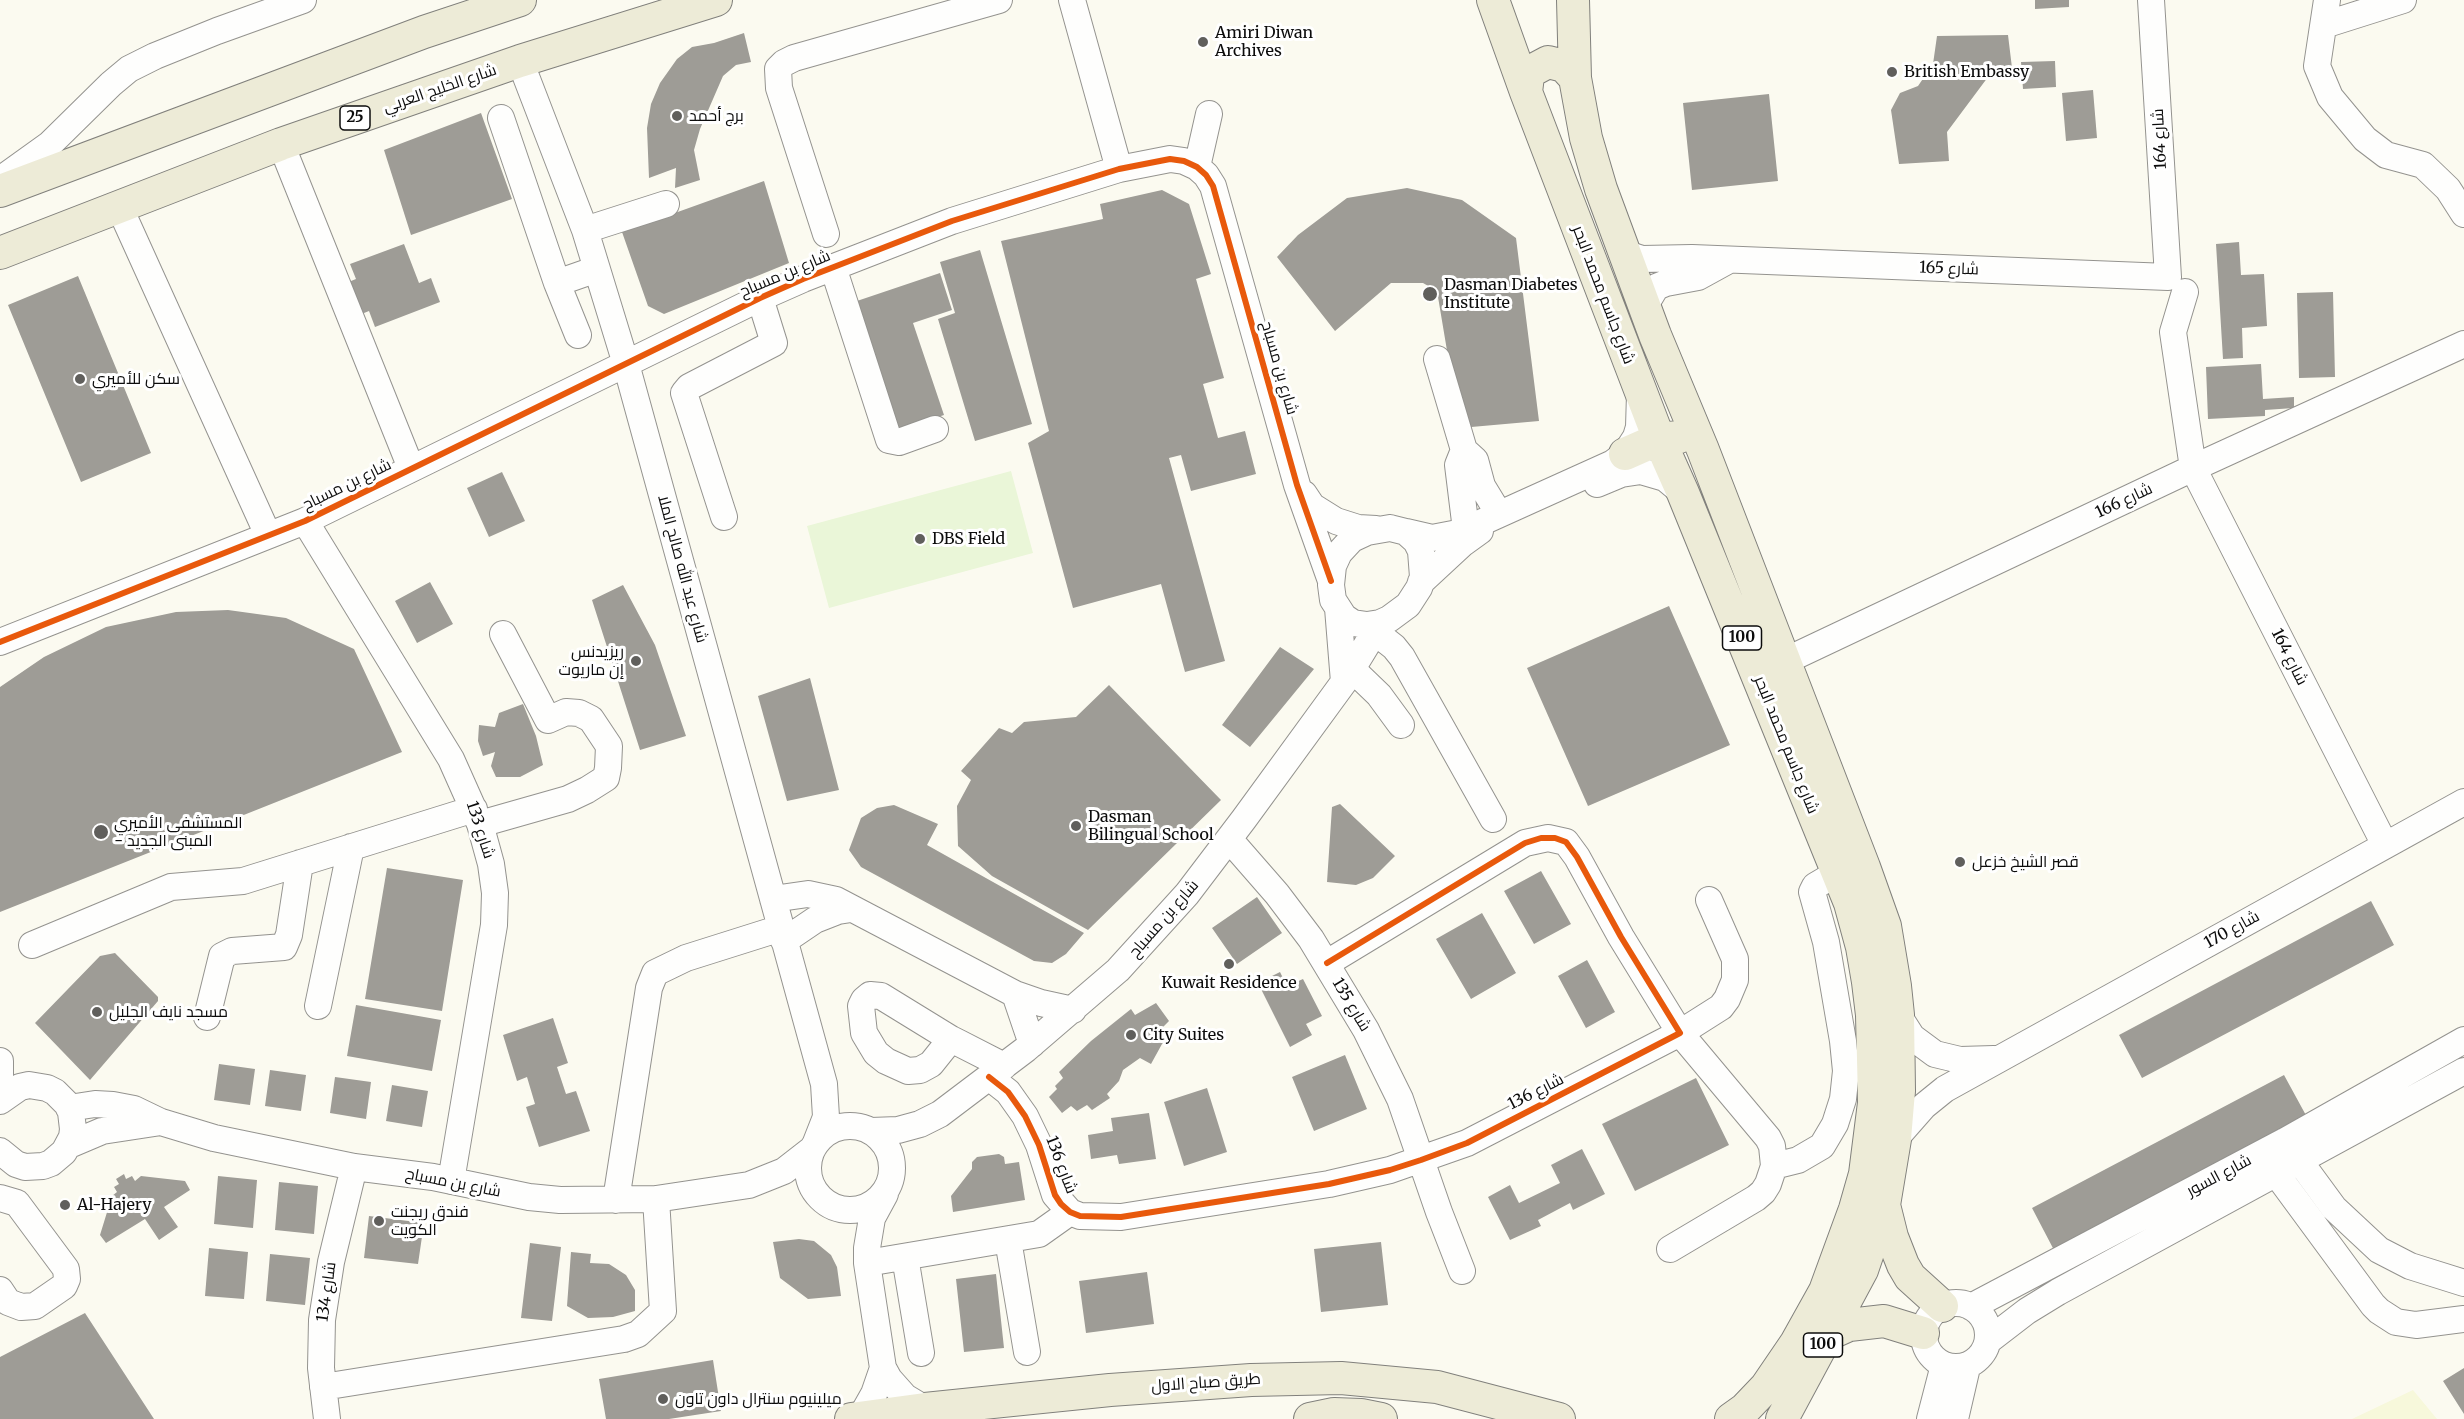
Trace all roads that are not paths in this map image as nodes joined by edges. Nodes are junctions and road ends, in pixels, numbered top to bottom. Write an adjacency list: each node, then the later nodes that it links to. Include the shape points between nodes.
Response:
1 (303, 0): 22 (street, via 129,69 50,144)
2 (520, 0): 23 (main road, via 424,32)
3 (716, 0): 14 (main road, شارع الخليج العربي / 25)
4 (999, 0): 28 (street, via 794,58 778,69 779,88)
5 (1072, 0): 21 (street)
6 (1573, 0): 13 (main road, شارع جاسم محمد البحر / 100)
7 (1578, 0): 13 (main road)
8 (2151, 0): 35 (street, شارع 164)
9 (2327, 0): 12 (street)
10 (2403, 0): 12 (street)
11 (1494, 9): 16 (main road, شارع جاسم محمد البحر / 100)
12 (2324, 25): 26 (street, via 2317,66 2330,97 2365,139 2386,156 2423,165 2448,189)
13 (1575, 32): 15 (main road, شارع جاسم محمد البحر / 100)
14 (520, 60): 19 (main road, شارع الخليج العربي / 25); 27 (street, شارع عبد الله صالح الملا)
15 (1575, 78): 16 (main road, via 1564,66 1548,63 1528,76); 30 (main road, شارع جاسم محمد البحر / 100, via 1600,189)
16 (1526, 92): 42 (main road, شارع جاسم محمد البحر / 100)
17 (1209, 114): 20 (street)
18 (501, 118): 34 (street)
19 (281, 144): 25 (main road, شارع الخليج العربي / 25); 48 (street)
20 (1197, 167): 21 (street, شارع بن مسباح, via 1170,159); 50 (street, شارع بن مسباح, via 1215,192)
21 (1119, 169): 32 (street, شارع بن مسباح, via 952,221)
22 (0, 180)
23 (0, 191)
24 (666, 204): 27 (street)
25 (119, 206): 29 (main road, شارع الخليج العربي / 25); 58 (street)
26 (2464, 214)
27 (585, 230): 33 (street, شارع عبد الله صالح الملا)
28 (826, 234)
29 (0, 253)
30 (1624, 254): 31 (street, شارع 165, via 1642,259); 37 (main road, شارع جاسم محمد البحر / 100)
31 (1729, 260): 35 (street, شارع 165); 37 (street, via 1698,277 1656,287)
32 (833, 267): 36 (street, شارع بن مسباح); 43 (street, via 889,440 899,442)
33 (597, 268): 34 (street); 41 (street, شارع عبد الله صالح الملا)
34 (557, 283): 38 (street)
35 (2176, 285): 49 (street, شارع 164, via 2172,332)
36 (760, 298): 41 (street, شارع بن مسباح); 53 (street, via 774,342 684,393)
37 (1644, 307): 46 (main road, شارع جاسم محمد البحر / 100)
38 (578, 335)
39 (2464, 344): 49 (street, شارع 166)
40 (1437, 359): 45 (street)
41 (626, 364): 48 (street, شارع بن مسباح); 76 (street, شارع عبد الله صالح الملا)
42 (1640, 391): 44 (main road, شارع جاسم محمد البحر / 100); 47 (street, via 1639,427)
43 (935, 429)
44 (1659, 439): 46 (main road, via 1686,438); 47 (main road); 51 (main road, شارع جاسم محمد البحر / 100)
45 (1464, 450): 52 (street, via 1475,460 1482,486); 56 (street, via 1458,465)
46 (1703, 450): 65 (main road, شارع جاسم محمد البحر / 100)
47 (1625, 454): 52 (street)
48 (411, 468): 54 (street, شارع بن مسباح)
49 (2193, 468): 65 (street, شارع 166); 72 (street, شارع 164)
50 (1298, 484): 55 (street, شارع بن مسباح, via 1312,506 1328,516 1347,525); 59 (street, شارع بن مسباح)
51 (1683, 493): 60 (street, via 1657,475 1641,471 1621,474 1484,529); 75 (main road, شارع جاسم محمد البحر / 100)
52 (1499, 514): 56 (street)
53 (724, 517)
54 (305, 521): 58 (street, شارع بن مسباح); 69 (street, شارع 133, via 451,759)
55 (1376, 529): 57 (street); 59 (street, via 1344,546 1334,562)
56 (1466, 530): 57 (street, via 1432,538)
57 (1406, 532): 60 (street, via 1422,551)
58 (268, 535): 64 (street, شارع بن مسباح)
59 (1330, 581): 61 (street)
60 (1422, 582): 62 (street, via 1408,605)
61 (1338, 608): 62 (street, via 1353,623); 66 (street)
62 (1378, 628): 66 (street, شارع بن مسباح); 70 (street, via 1402,657)
63 (503, 634): 69 (street, via 548,720 566,712 591,719 609,746 609,758 606,778 568,799)
64 (0, 642)
65 (1785, 661): 85 (main road, شارع جاسم محمد البحر / 100, via 1885,926)
66 (1348, 675): 67 (street); 71 (street, شارع بن مسباح)
67 (1397, 727)
68 (2464, 802): 72 (street, شارع 170)
69 (477, 817): 73 (street); 112 (street, شارع 133, via 493,878 494,925)
70 (1493, 819)
71 (1229, 839): 81 (street, شارع 135, via 1277,894); 84 (street, شارع بن مسباح, via 1150,936)
72 (2385, 845): 90 (street, شارع 170)
73 (351, 847): 74 (street); 83 (street)
74 (300, 863): 80 (street, via 243,881 171,887); 86 (street, via 284,947 232,951 222,956)
75 (1838, 873): 96 (street, via 1815,885 1812,892 1826,942 1841,1030); 98 (main road, شارع جاسم محمد البحر / 100, via 1853,914 1868,982)
76 (773, 899): 78 (street, via 808,894 836,900); 79 (street, شارع عبد الله صالح الملا)
77 (1709, 900): 87 (street, شارع 136, via 1732,949 1735,980 1721,1007)
78 (851, 909): 79 (street); 82 (street)
79 (783, 934): 95 (street, شارع عبد الله صالح الملا); 117 (street, via 686,958 655,973 649,988)
80 (32, 945)
81 (1326, 963): 87 (street, via 1525,843 1555,838 1570,846); 108 (street, شارع 135, via 1384,1064)
82 (1015, 994): 84 (street); 89 (street)
83 (318, 1006)
84 (1074, 1010): 89 (street, شارع بن مسباح)
85 (1898, 1015): 90 (street, شارع 170, via 1912,1037 1935,1054 1960,1060); 103 (main road, شارع جاسم محمد البحر / 100)
86 (207, 1017)
87 (1680, 1033): 108 (street, شارع 136, via 1467,1143); 110 (street, via 1768,1138)
88 (2464, 1040): 107 (street, شارع السور)
89 (1032, 1044): 93 (street, شارع بن مسباح)
90 (2001, 1058): 103 (street, شارع 170, via 1934,1096)
91 (0, 1061): 94 (street)
92 (2464, 1071): 107 (street, شارع السور)
93 (990, 1077): 93 (street, via 964,1063 955,1041); 100 (street, شارع بن مسباح); 120 (street, شارع 136, via 1017,1103 1033,1130 1055,1196)
94 (0, 1082)
95 (824, 1084): 102 (street, شارع عبد الله صالح الملا, via 843,1112); 105 (street, شارع عبد الله صالح الملا, via 826,1117)
96 (1844, 1086): 98 (street); 110 (street, via 1835,1124 1822,1146 1798,1160)
97 (0, 1101): 99 (street, via 20,1087 38,1086 55,1092)
98 (1874, 1103): 144 (main road, شارع جاسم محمد البحر / 100, via 1864,1174 1825,1292 1766,1387)
99 (69, 1108): 101 (street, شارع بن مسباح, via 113,1105 135,1109); 104 (street, via 73,1129)
100 (940, 1114): 102 (street, شارع بن مسباح, via 898,1130); 114 (street, شارع بن مسباح, via 909,1148)
101 (161, 1122): 104 (street, شارع بن مسباح, via 102,1131); 111 (street, شارع بن مسباح, via 214,1138)
102 (868, 1130): 105 (street, via 837,1128 825,1134); 114 (street, via 884,1142 892,1157)
103 (1895, 1139): 119 (main road, شارع جاسم محمد البحر / 100)
104 (69, 1145): 106 (street, شارع بن مسباح, via 51,1163 34,1167 16,1164)
105 (813, 1148): 113 (street, شارع بن مسباح, via 784,1171); 118 (street, via 807,1164 808,1177)
106 (0, 1151)
107 (2292, 1151): 109 (street, شارع السور); 126 (street, via 2334,1208 2379,1250 2410,1266)
108 (1421, 1160): 120 (street, شارع 136, via 1329,1184 1121,1218 1091,1218); 125 (street, شارع 135)
109 (2268, 1164): 128 (street, شارع السور); 129 (street, via 2373,1305 2387,1317 2416,1325); 132 (street, شارع السور, via 2027,1311)
110 (1774, 1166): 122 (street, via 1768,1184 1756,1198)
111 (354, 1167): 112 (street, شارع بن مسباح); 137 (street, شارع 134, via 326,1292 321,1343)
112 (451, 1181): 117 (street, شارع بن مسباح, via 529,1197)
113 (749, 1185): 116 (street, شارع بن مسباح); 118 (street, شارع بن مسباح, via 792,1187)
114 (889, 1187): 118 (street, via 875,1203 860,1210 844,1211); 124 (street, via 869,1227)
115 (0, 1198): 127 (street, via 17,1203 66,1269 67,1279 64,1286 35,1306 21,1307 8,1302)
116 (656, 1199): 117 (street, شارع بن مسباح); 137 (street, via 663,1311 638,1334)
117 (615, 1200)
118 (825, 1203): 124 (street, via 848,1227)
119 (1884, 1205): 128 (main road, via 1892,1237 1910,1277); 131 (main road, شارع جاسم محمد البحر / 100, via 1862,1270)
120 (1070, 1212): 121 (street, via 1039,1234)
121 (1008, 1239): 123 (street); 133 (street)
122 (1670, 1249)
123 (904, 1257): 124 (street); 134 (street)
124 (867, 1263): 136 (street)
125 (1462, 1271)
126 (2464, 1283)
127 (0, 1290)
128 (1957, 1307): 130 (street, via 1928,1319); 132 (street, via 1985,1321)
129 (2464, 1319)
130 (1923, 1333): 131 (main road, via 1884,1321 1849,1325); 135 (street, via 1929,1354)
131 (1829, 1335): 145 (main road, شارع جاسم محمد البحر / 100)
132 (1988, 1341): 135 (street, via 1982,1354)
133 (1027, 1352)
134 (921, 1353)
135 (1956, 1366): 146 (street); 147 (street)
136 (883, 1368): 138 (street, via 904,1397); 139 (street, via 874,1394)
137 (323, 1387): 140 (street, شارع 134)
138 (925, 1409): 139 (main road, طريق صباح الاول); 143 (main road, طريق صباح الاول, via 1110,1390 1341,1378 1437,1387)
139 (856, 1418)
140 (327, 1419)
141 (1310, 1419): 142 (main road, via 1334,1414)
142 (1382, 1419)
143 (1559, 1419)
144 (1731, 1419)
145 (1782, 1419)
146 (1930, 1419)
147 (1954, 1419)

